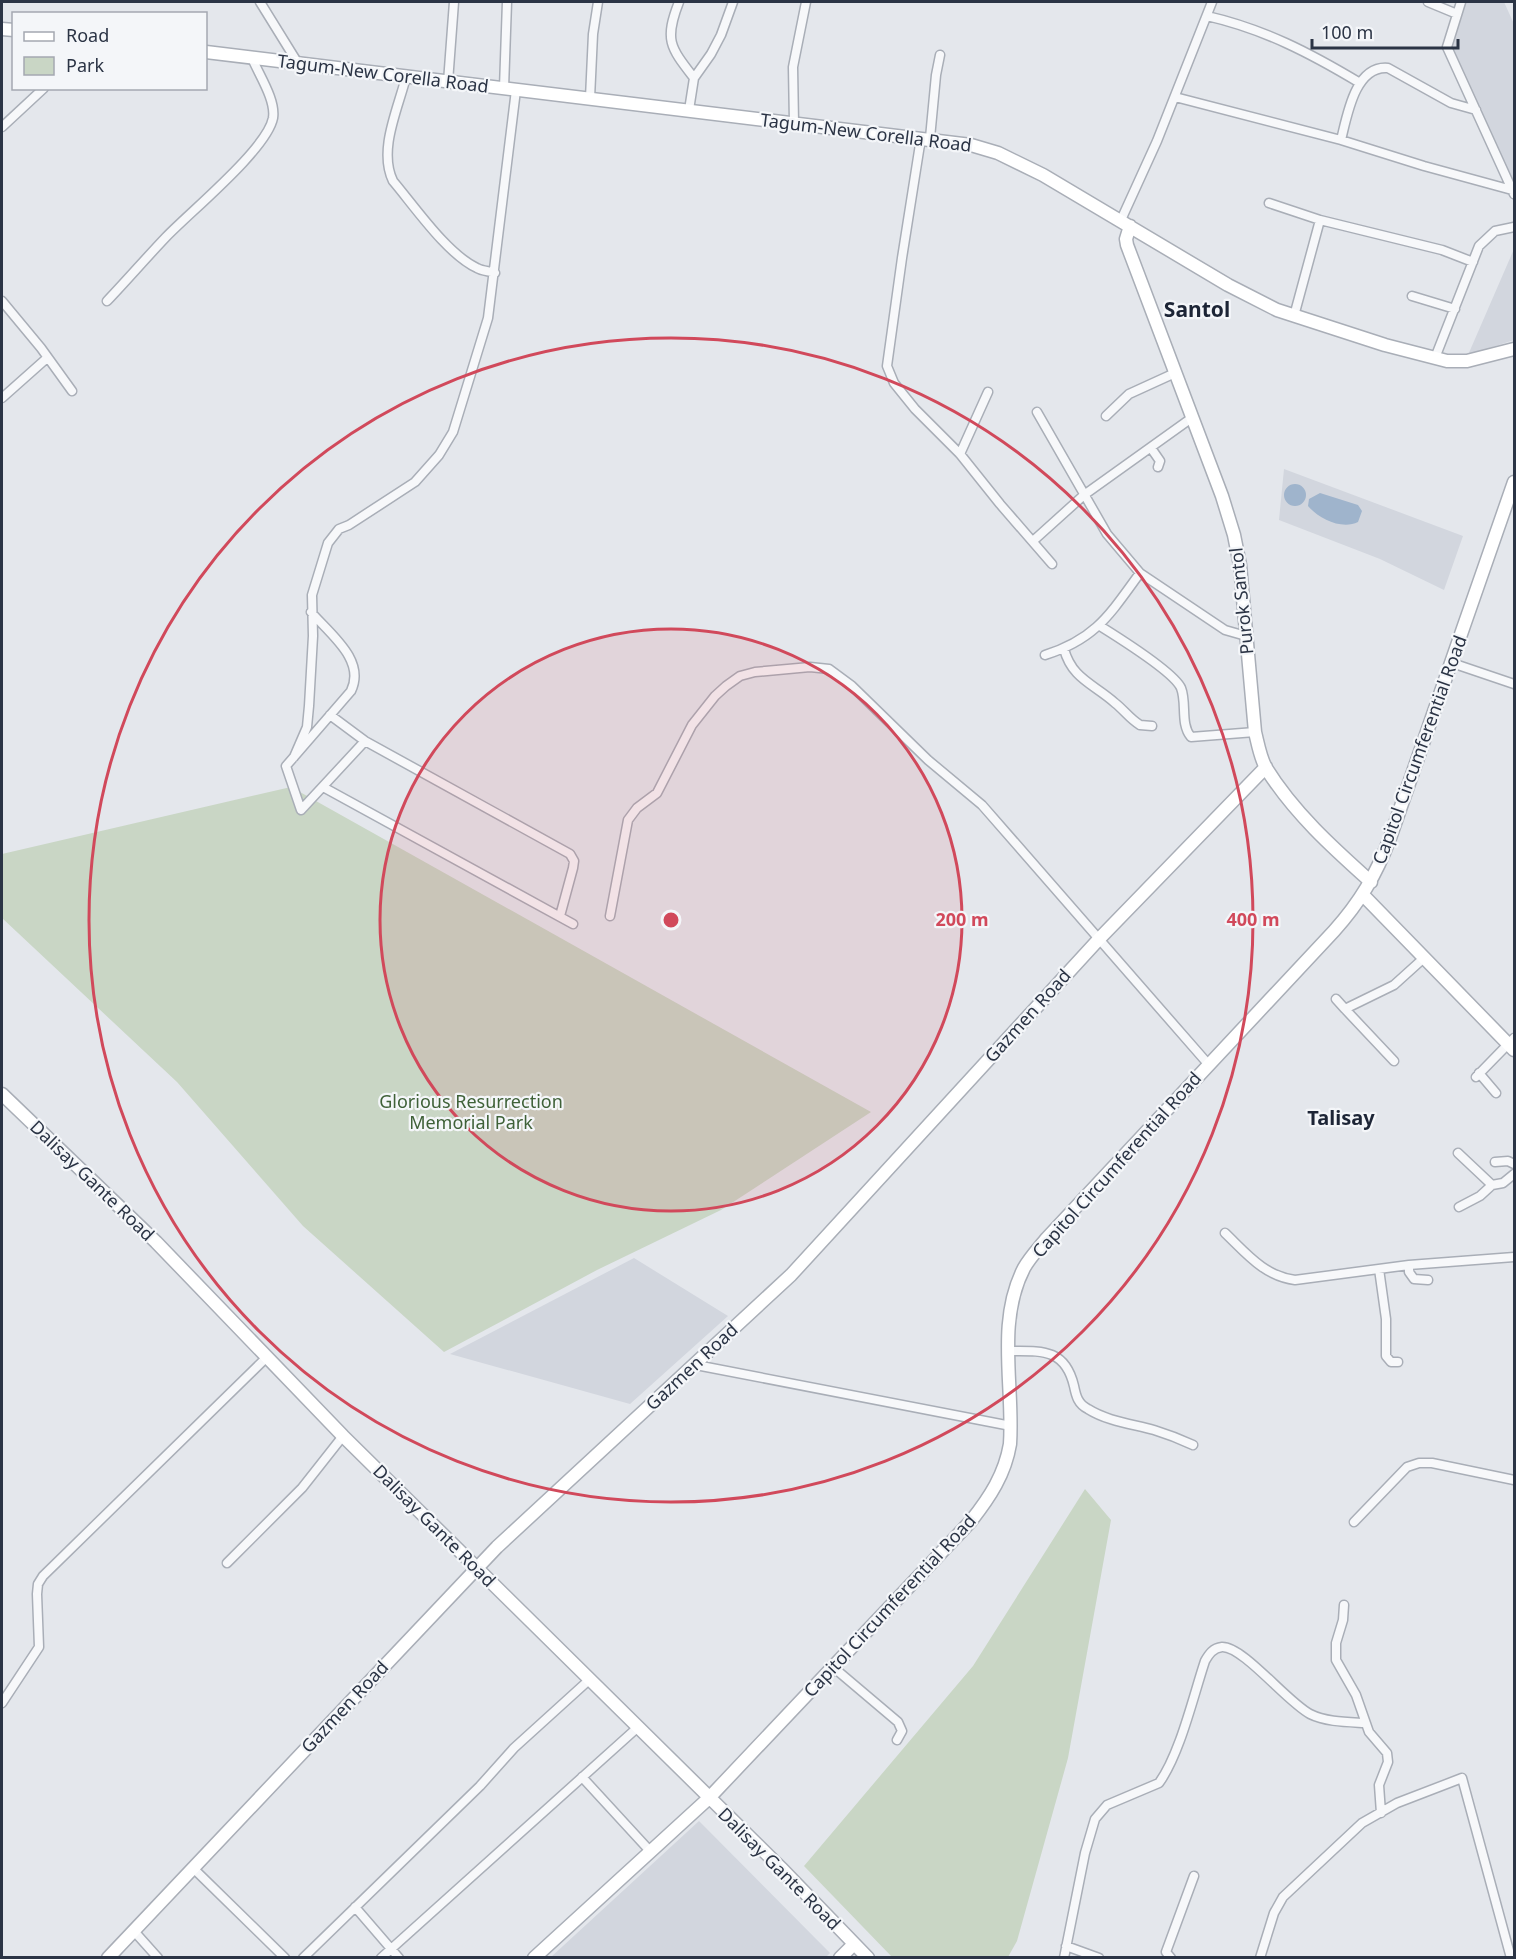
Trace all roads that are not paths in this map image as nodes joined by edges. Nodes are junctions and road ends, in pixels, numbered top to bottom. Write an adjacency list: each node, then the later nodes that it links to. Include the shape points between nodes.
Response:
1 (260, 2): 16 (street)
2 (453, 2): 19 (street)
3 (507, 2): 21 (street)
4 (598, 2): 24 (street)
5 (678, 2): 18 (street, via 670,37)
6 (733, 2): 18 (street, via 721,35)
7 (806, 2): 27 (street, via 793,68)
8 (1212, 2): 12 (street)
9 (1428, 2): 11 (street)
10 (1461, 2): 11 (street)
11 (1457, 14): 26 (street, via 1447,47)
12 (1207, 16): 20 (street, via 1270,35); 23 (street)
13 (207, 52): 15 (main road, Tagum-New Corella Road)
14 (940, 55): 29 (street)
15 (252, 58): 16 (main road, Tagum-New Corella Road); 39 (street, via 274,116 269,132)
16 (299, 64): 17 (main road, Tagum-New Corella Road)
17 (406, 77): 19 (main road, Tagum-New Corella Road); 37 (street, via 386,157 388,171 443,241 467,263)
18 (694, 78): 25 (street)
19 (448, 82): 21 (main road, Tagum-New Corella Road)
20 (1360, 84): 26 (street, via 1378,68 1388,68 1451,103); 30 (street)
21 (510, 89): 24 (main road, Tagum-New Corella Road); 37 (street)
22 (42, 90): 28 (street)
23 (1175, 97): 30 (street); 34 (street)
24 (590, 98): 25 (main road, Tagum-New Corella Road)
25 (689, 110): 27 (main road, Tagum-New Corella Road)
26 (1476, 110): 31 (street)
27 (794, 123): 29 (main road, Tagum-New Corella Road)
28 (2, 127)
29 (926, 138): 34 (main road, Tagum-New Corella Road, via 971,145 1012,159); 54 (street, via 902,258 887,366 894,383 915,409)
30 (1341, 140): 31 (street)
31 (1513, 192)
32 (1269, 203): 33 (street)
33 (1320, 220): 36 (street, via 1442,250); 42 (street)
34 (1126, 223): 42 (main road, Tagum-New Corella Road, via 1246,295); 46 (main road, Purok Santol, via 1125,239)
35 (1515, 227): 36 (street, via 1490,234 1479,246)
36 (1473, 262): 41 (street)
37 (495, 273): 61 (street, via 488,318 449,439 415,482 339,529 328,543 318,569)
38 (1412, 296): 41 (street)
39 (107, 301)
40 (2, 304): 44 (street)
41 (1455, 309): 45 (street)
42 (1294, 316): 45 (main road, Tagum-New Corella Road)
43 (1515, 349): 45 (main road, Tagum-New Corella Road, via 1467,362)
44 (47, 358): 47 (street); 49 (street)
45 (1435, 358)
46 (1175, 373): 51 (street, via 1129,394); 52 (main road, Purok Santol)
47 (72, 391)
48 (988, 392): 54 (street)
49 (2, 398)
50 (1037, 412): 57 (street)
51 (1106, 416)
52 (1192, 417): 53 (street); 63 (main road, Purok Santol, via 1238,550)
53 (1151, 448): 55 (street, via 1160,461); 57 (street)
54 (960, 454): 58 (street)
55 (1158, 467)
56 (1515, 482): 66 (main road, Capitol Circumferential Road)
57 (1084, 495): 58 (street); 60 (street, via 1107,534)
58 (1033, 542): 59 (street)
59 (1052, 564)
60 (1140, 573): 62 (street); 63 (street, via 1225,630)
61 (311, 612): 68 (street, via 352,659 356,671 351,691); 72 (street, via 307,727)
62 (1100, 626): 64 (street); 70 (street, via 1133,646 1179,683 1191,737)
63 (1246, 636): 70 (main road, Purok Santol)
64 (1064, 649): 65 (street); 69 (street, via 1075,673 1140,725)
65 (1045, 656)
66 (1452, 663): 67 (street); 75 (main road, Capitol Circumferential Road)
67 (1515, 684)
68 (330, 715): 71 (street); 72 (street)
69 (1152, 726)
70 (1255, 732): 73 (main road, Purok Santol)
71 (365, 741): 74 (street); 77 (street, via 570,854 573,868)
72 (294, 757): 74 (street, via 286,766 300,810)
73 (1266, 767): 75 (main road, Purok Santol, via 1311,825); 80 (main road, Gazmen Road)
74 (323, 787): 77 (street)
75 (1371, 882): 76 (main road, Capitol Circumferential Road)
76 (1363, 895): 81 (main road); 86 (main road, Capitol Circumferential Road)
77 (560, 916): 79 (street)
78 (610, 916): 80 (street, via 628,820 657,793 692,725 715,696 740,676 755,672 823,668 852,686 928,760 982,805)
79 (573, 924)
80 (1098, 939): 86 (street); 103 (main road, Gazmen Road, via 791,1275)
81 (1425, 957): 83 (street, via 1394,985); 84 (main road)
82 (1336, 999): 83 (street)
83 (1345, 1009): 85 (street)
84 (1513, 1044): 87 (street, via 1478,1075)
85 (1394, 1061)
86 (1209, 1065): 100 (main road, Capitol Circumferential Road, via 1029,1260 1012,1304)
87 (1496, 1093)
88 (2, 1094): 101 (main road, Dalisay Gante Road)
89 (1458, 1153): 93 (street)
90 (1495, 1162): 91 (street)
91 (1515, 1164)
92 (1515, 1174): 93 (street)
93 (1492, 1185): 94 (street)
94 (1460, 1207)
95 (1225, 1233): 98 (street, via 1263,1269 1282,1278 1307,1279)
96 (1515, 1257): 97 (street)
97 (1409, 1265): 98 (street); 99 (street, via 1414,1279)
98 (1379, 1269): 102 (street, via 1387,1327 1386,1356 1391,1362)
99 (1428, 1280)
100 (1009, 1351): 104 (main road, Capitol Circumferential Road); 106 (street, via 1054,1354 1064,1364 1078,1401 1090,1411)
101 (267, 1356): 105 (main road, Dalisay Gante Road); 114 (street, via 43,1576 38,1584 39,1647)
102 (1398, 1362)
103 (696, 1365): 104 (street); 110 (main road, Gazmen Road)
104 (1011, 1426): 112 (main road, Capitol Circumferential Road, via 1008,1459 983,1506)
105 (343, 1436): 109 (street, via 302,1488); 110 (main road, Dalisay Gante Road)
106 (1193, 1445)
107 (1515, 1480): 108 (street, via 1419,1463 1407,1467)
108 (1354, 1522)
109 (227, 1563)
110 (476, 1568): 113 (main road, Dalisay Gante Road); 122 (main road, Gazmen Road)
111 (1344, 1605): 115 (street, via 1336,1660 1356,1695)
112 (833, 1667): 117 (street, via 898,1722 902,1731); 119 (main road, Capitol Circumferential Road)
113 (589, 1680): 116 (main road, Dalisay Gante Road); 124 (street, via 514,1748)
114 (2, 1703)
115 (1365, 1723): 120 (street, via 1388,1753 1379,1785); 127 (street, via 1334,1721 1310,1714 1229,1647 1212,1651 1162,1779 1107,1805 1095,1819)
116 (637, 1728): 118 (street); 119 (main road, Dalisay Gante Road)
117 (897, 1740)
118 (582, 1777): 121 (street); 128 (street)
119 (709, 1798): 121 (main road, Capitol Circumferential Road); 126 (main road, Dalisay Gante Road)
120 (1381, 1813): 141 (street, via 1362,1823 1283,1897); 142 (street, via 1462,1778)
121 (650, 1851): 136 (main road, Capitol Circumferential Road)
122 (193, 1868): 125 (main road, Gazmen Road); 132 (street)
123 (1194, 1876): 129 (street)
124 (355, 1907): 128 (street); 133 (street)
125 (133, 1930): 130 (main road, Gazmen Road); 131 (street)
126 (854, 1944): 137 (main road); 138 (main road, Dalisay Gante Road)
127 (1066, 1946): 139 (street); 140 (street)
128 (391, 1948): 134 (street); 135 (street)
129 (1167, 1956)
130 (108, 1958)
131 (158, 1958)
132 (285, 1958)
133 (303, 1958)
134 (381, 1958)
135 (399, 1958)
136 (534, 1958)
137 (840, 1958)
138 (868, 1958)
139 (1064, 1958)
140 (1099, 1958)
141 (1260, 1958)
142 (1511, 1958)

